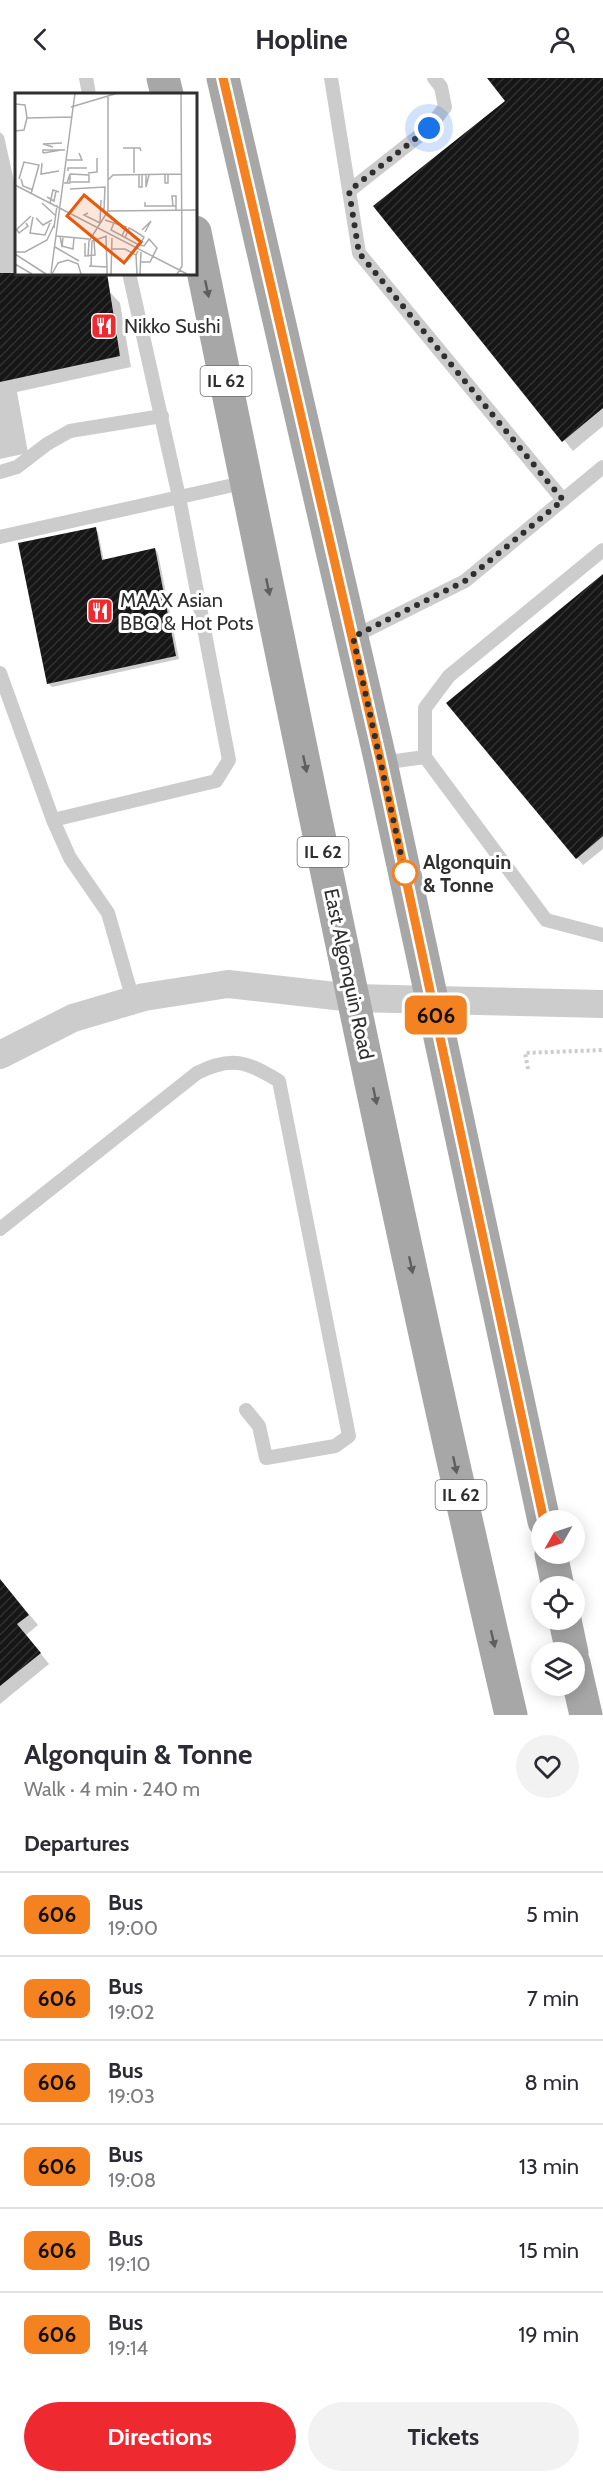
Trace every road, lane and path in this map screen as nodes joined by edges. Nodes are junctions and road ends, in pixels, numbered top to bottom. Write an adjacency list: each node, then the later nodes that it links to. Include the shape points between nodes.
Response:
1 (86, 78): 6 (lane)
2 (163, 78): 7 (main road)
3 (223, 78): 19 (main road)
4 (331, 78): 8 (lane)
5 (434, 78): 8 (lane, via 441,87 445,107 429,128)
6 (89, 93)
7 (166, 93)
8 (349, 191): 16 (lane, via 359,253)
9 (196, 237): 14 (main road, East Algonquin Road / IL 62, one-way to 14)
10 (129, 274): 11 (lane)
11 (162, 416): 13 (lane, via 70,431 17,467); 15 (lane)
12 (603, 467): 16 (lane)
13 (0, 472)
14 (247, 482): 15 (lane); 25 (main road, East Algonquin Road / IL 62, one-way to 25)
15 (179, 497): 17 (lane); 23 (lane, via 229,760 216,781)
16 (563, 500): 19 (lane, via 465,581)
17 (0, 537)
18 (603, 550): 21 (lane, via 449,676 425,708)
19 (353, 637): 22 (main road)
20 (0, 673): 23 (lane)
21 (425, 757): 22 (lane); 24 (lane, via 546,920)
22 (381, 763): 27 (main road)
23 (53, 820): 26 (lane, via 70,858 108,913)
24 (603, 935)
25 (353, 998): 26 (street, via 228,984); 27 (street); 36 (main road, East Algonquin Road / IL 62, one-way to 36)
26 (133, 1000): 30 (street, via 73,1018)
27 (432, 1000): 28 (street); 34 (main road)
28 (603, 1004)
29 (603, 1050): 31 (path, via 525,1053)
30 (0, 1055)
31 (528, 1069)
32 (0, 1229): 33 (lane, via 197,1073 217,1063 250,1064 279,1081 350,1436 335,1446 266,1458 258,1426)
33 (246, 1410)
34 (542, 1510)
35 (582, 1696): 37 (main road)
36 (511, 1715)
37 (586, 1715)

